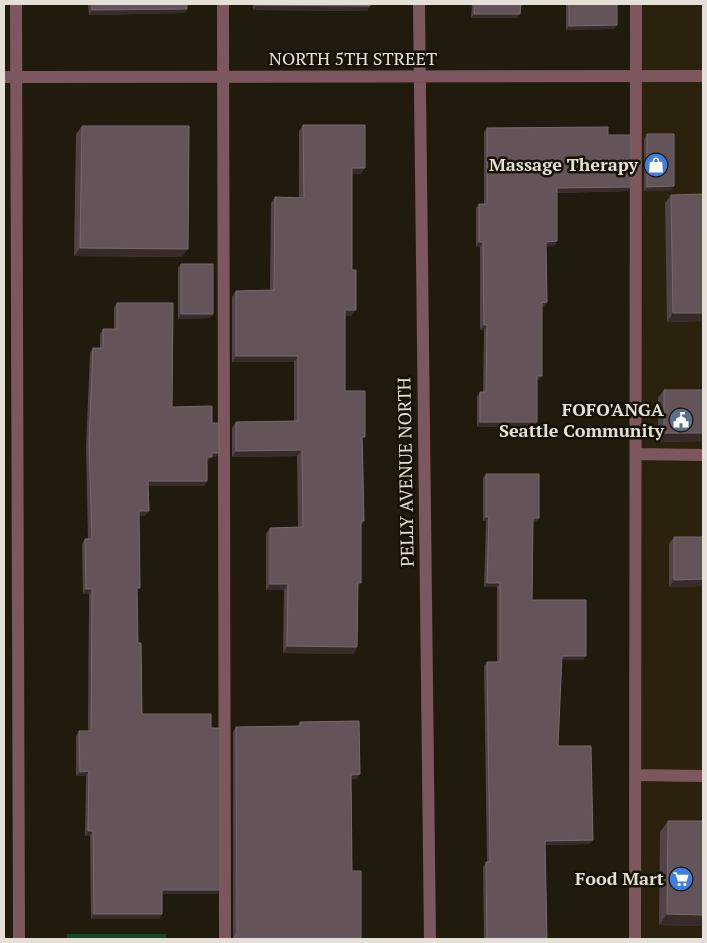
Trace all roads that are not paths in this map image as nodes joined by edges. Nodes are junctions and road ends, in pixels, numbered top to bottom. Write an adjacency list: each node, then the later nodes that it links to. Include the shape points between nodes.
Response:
1 (16, 4): 8 (street)
2 (223, 4): 9 (street)
3 (419, 4): 5 (street, PELLY AVENUE NORTH)
4 (636, 4): 6 (street)
5 (419, 76): 6 (street, NORTH 5TH STREET); 9 (street, NORTH 5TH STREET); 16 (street, PELLY AVENUE NORTH)
6 (635, 76): 7 (street, NORTH 5TH STREET); 10 (street)
7 (703, 76)
8 (10, 77): 9 (street, NORTH 5TH STREET); 14 (street)
9 (223, 78): 15 (street)
10 (636, 454): 11 (street); 12 (street)
11 (703, 455)
12 (635, 775): 13 (street); 17 (street)
13 (703, 776)
14 (19, 939)
15 (225, 939)
16 (430, 939)
17 (635, 939)

